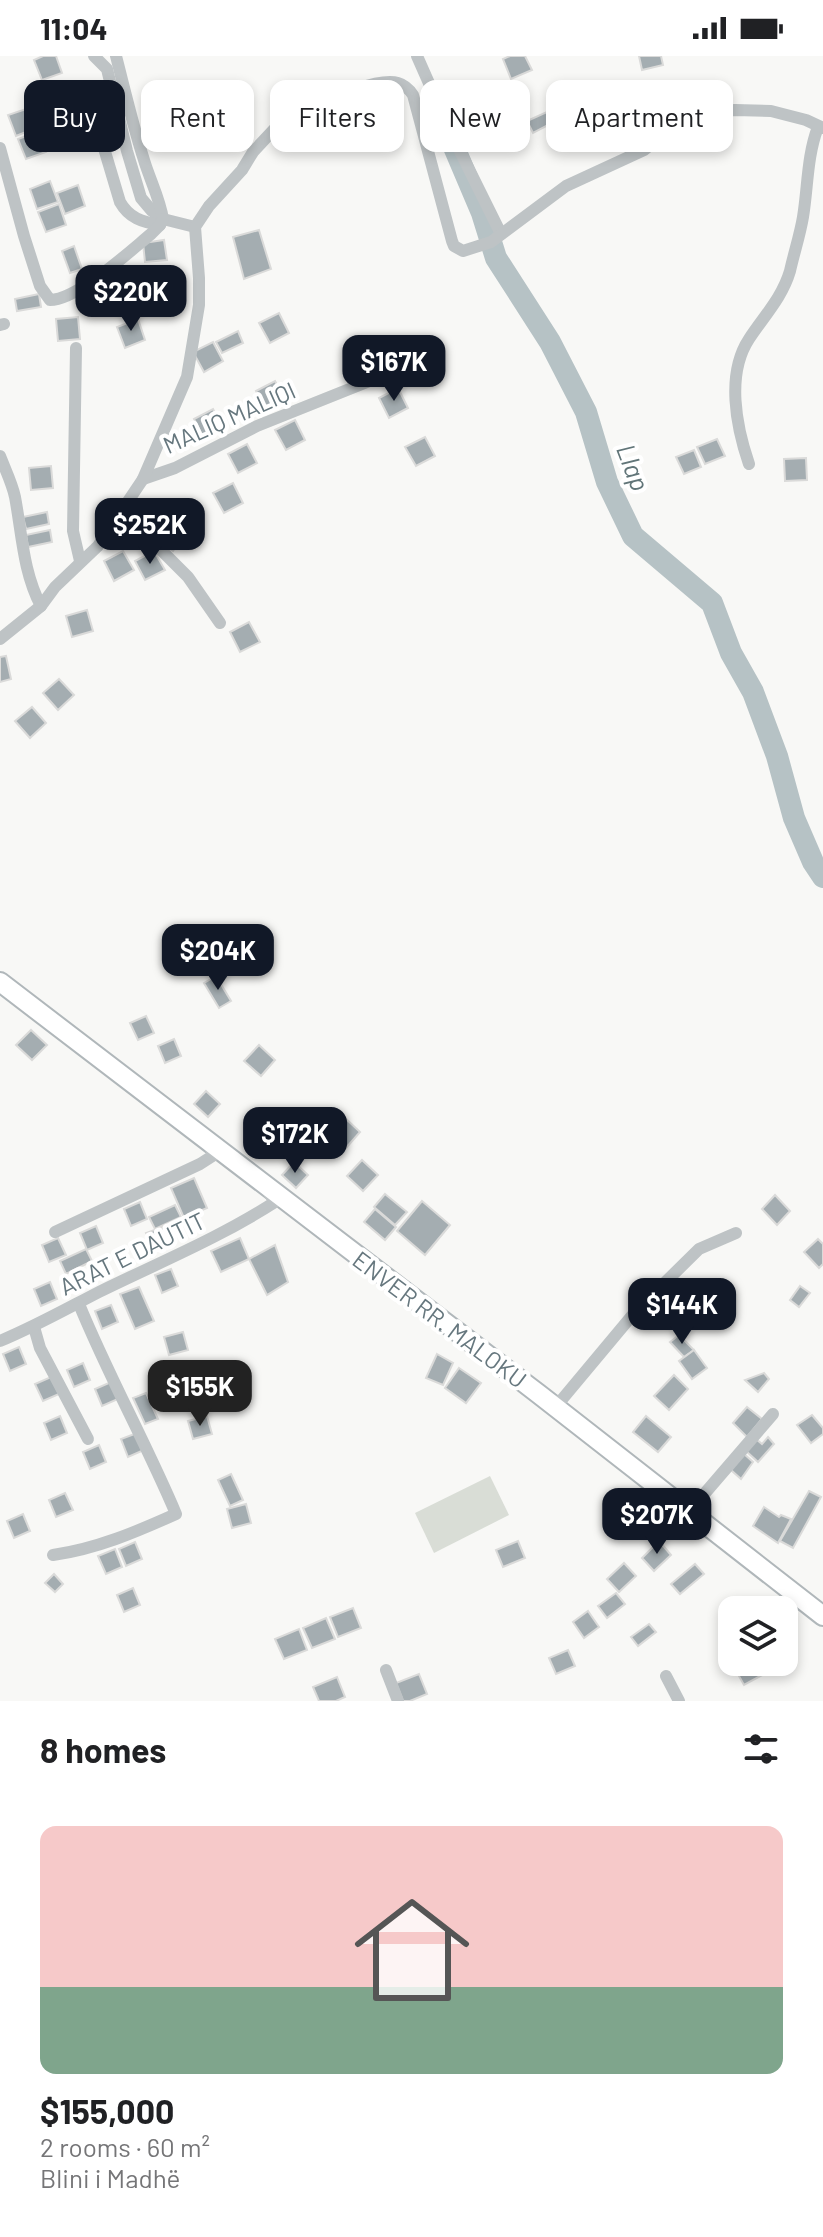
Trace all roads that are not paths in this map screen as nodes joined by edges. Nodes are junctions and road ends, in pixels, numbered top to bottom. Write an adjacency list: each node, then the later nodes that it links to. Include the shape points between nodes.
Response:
1 (94, 56): 4 (street)
2 (116, 56): 8 (street)
3 (417, 56): 10 (street)
4 (106, 63): 8 (street, via 135,182)
5 (821, 127): 10 (street, via 771,111 698,112 644,150 566,186); 14 (street, via 810,153 803,219 787,282 741,354 737,417)
6 (0, 148): 8 (street, via 40,286 50,300 90,282)
7 (105, 152): 8 (street, via 124,210 132,217)
8 (162, 222): 9 (street)
9 (195, 227): 10 (street, via 279,124 365,86 394,82 413,95 452,241 458,249 469,250); 15 (street, via 199,305 187,377)
10 (496, 238)
11 (76, 348): 17 (street, via 73,531)
12 (377, 378): 15 (street, MALIQ MALIQI)
13 (0, 456): 18 (street, via 15,498 31,587)
14 (749, 464)
15 (143, 479): 16 (street)
16 (108, 530): 17 (street); 19 (street, via 153,542 188,577)
17 (80, 561): 18 (street)
18 (41, 606): 20 (street)
19 (220, 623)
20 (0, 639)
21 (0, 982): 22 (main road, ENVER RR. MALOKU)
22 (206, 1138): 23 (main road, ENVER RR. MALOKU); 24 (street, via 214,1155 200,1164)
23 (266, 1187): 26 (street, ARAT E DAUTIT, via 275,1202 250,1218); 29 (main road, ENVER RR. MALOKU)
24 (55, 1232)
25 (736, 1233): 29 (street, via 699,1249 635,1312 559,1403)
26 (79, 1304): 27 (street, ARAT E DAUTIT); 33 (street, via 176,1514 100,1544)
27 (34, 1327): 28 (street, ARAT E DAUTIT); 31 (street)
28 (0, 1341)
29 (540, 1395): 32 (main road, ENVER RR. MALOKU)
30 (773, 1414): 32 (street, via 693,1507)
31 (88, 1439)
32 (673, 1500): 34 (main road, ENVER RR. MALOKU)
33 (53, 1555)
34 (823, 1616)
35 (386, 1670): 37 (street)
36 (666, 1676): 38 (street)
37 (398, 1701)
38 (679, 1701)

